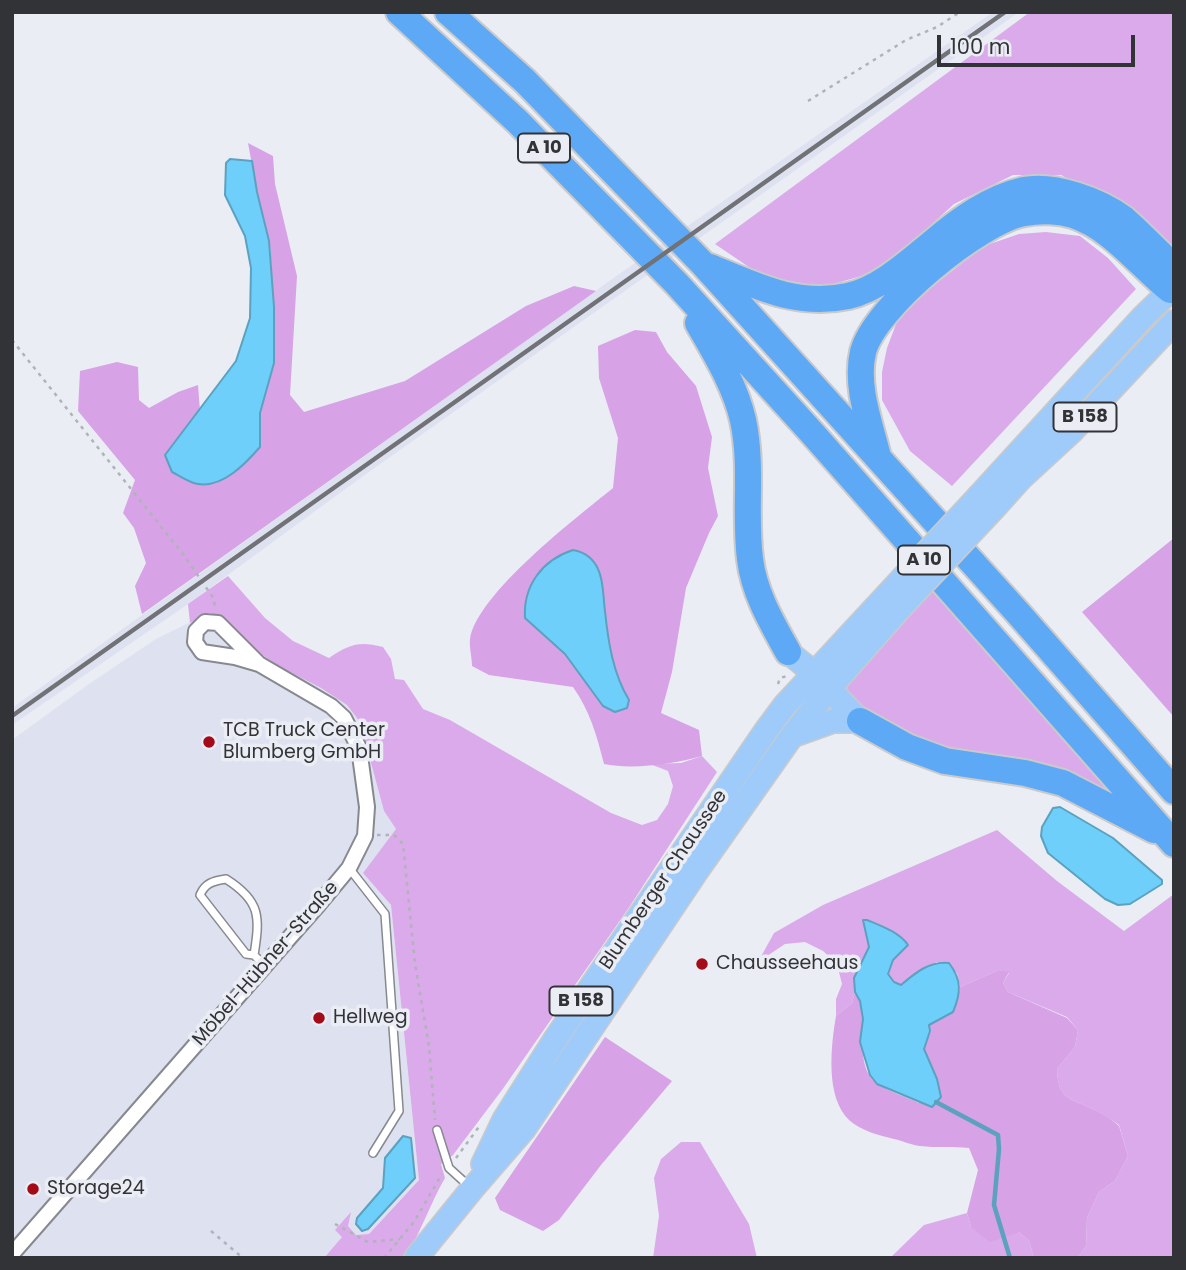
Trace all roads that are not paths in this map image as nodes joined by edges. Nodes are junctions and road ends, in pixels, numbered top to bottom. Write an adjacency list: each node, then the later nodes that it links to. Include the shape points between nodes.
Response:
1 (399, 12): 5 (highway, A 10, via 518,122)
2 (448, 12): 3 (highway, A 10, via 525,81)
3 (703, 264): 4 (highway, via 789,297 850,296 895,274 982,206 1025,190 1077,195 1098,203 1123,219); 7 (highway, A 10)
4 (1173, 283): 7 (highway, via 1108,235 1072,215 1025,213 989,228 953,252 890,307 863,349 863,394); 8 (main road, B 158)
5 (677, 285): 9 (highway, via 719,360 742,417 750,483 750,559 764,608); 16 (highway, A 10)
6 (1174, 322): 8 (main road, B 158, via 1071,432)
7 (878, 458): 15 (highway, A 10)
8 (987, 502): 11 (main road, Blumberger Chaussee / B 158, bridge)
9 (788, 652): 11 (main road); 12 (main road)
10 (259, 664): 10 (street, Möbel-Hübner-Straße, via 224,627 215,622 199,626 194,636 198,648); 17 (street, Möbel-Hübner-Straße, via 331,706 344,718 359,748 367,807 365,836)
11 (821, 682): 12 (main road, Blumberger Chaussee / B 158); 13 (main road); 14 (main road, Blumberger Chaussee / B 158)
12 (785, 705): 22 (main road, Blumberger Chaussee / B 158, via 556,1038 504,1120)
13 (860, 721): 14 (main road, via 833,720); 16 (highway, via 907,747 945,761 1063,783)
14 (791, 737): 22 (main road, Blumberger Chaussee / B 158, via 524,1129)
15 (1174, 791)
16 (1171, 841)
17 (349, 869): 19 (street, Möbel-Hübner-Straße); 21 (lane, via 385,914 399,1111)
18 (254, 955): 18 (lane, via 257,911 226,879 212,881 200,895 246,954); 19 (lane)
19 (265, 967): 23 (street, Möbel-Hübner-Straße)
20 (437, 1130): 22 (lane, via 444,1160)
21 (373, 1153)
22 (472, 1189): 24 (main road, Blumberger Chaussee / B 158)
23 (12, 1254)
24 (416, 1258)

